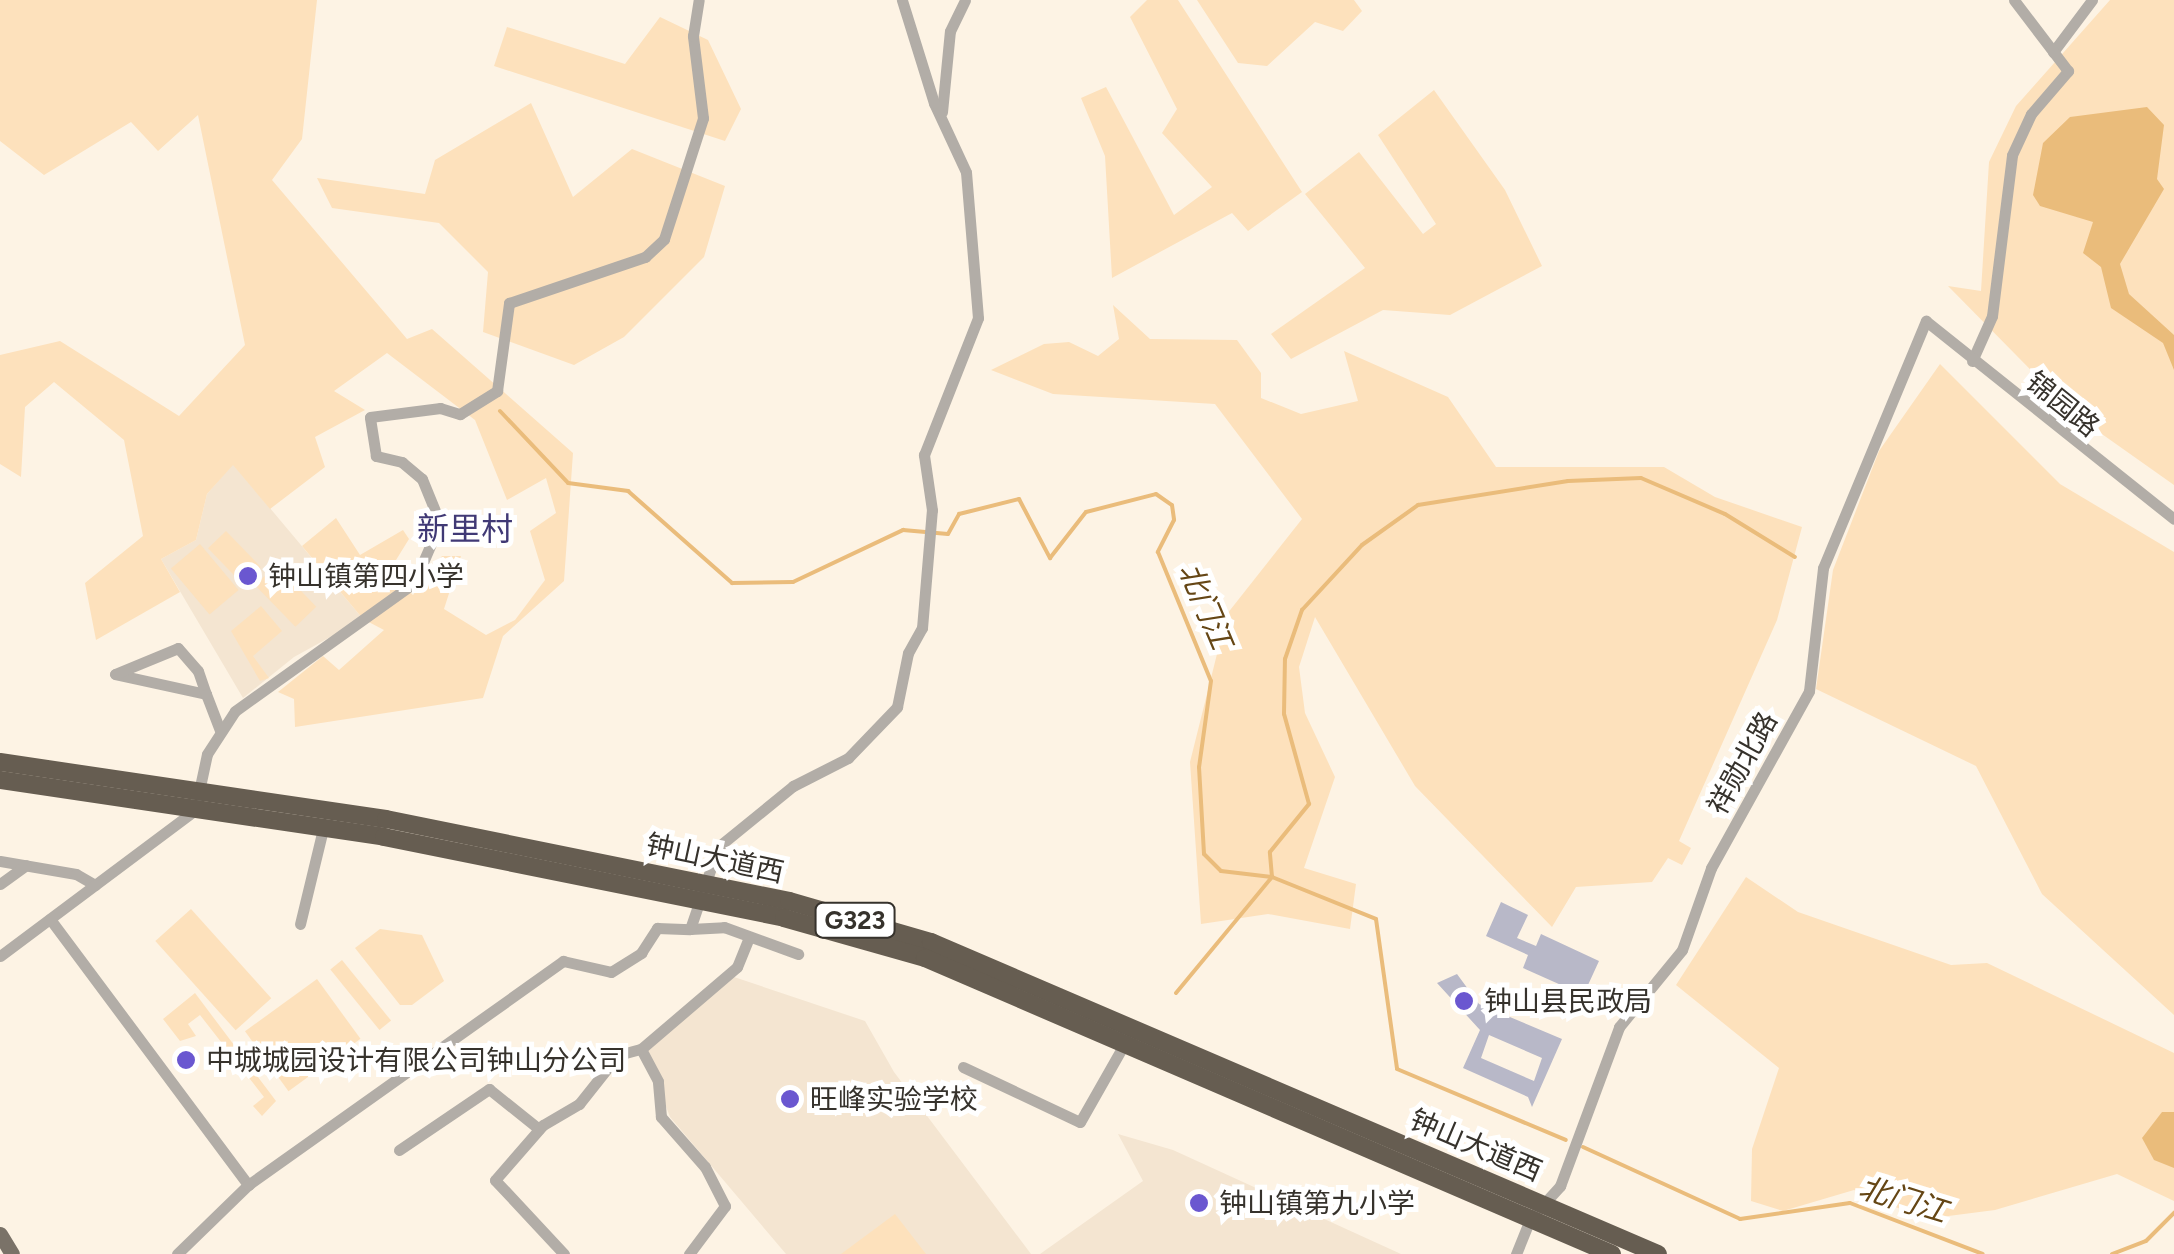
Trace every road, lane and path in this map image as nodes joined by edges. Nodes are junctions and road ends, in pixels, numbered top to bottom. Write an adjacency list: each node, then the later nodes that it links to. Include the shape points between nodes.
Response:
1 (699, 0): 12 (street, via 692,36 703,118 664,239 645,257 509,303 497,391 460,414 440,408 370,417 376,456 402,462 431,490 440,523 425,565 392,606 297,661)
2 (902, 0): 7 (street)
3 (964, 0): 7 (street, via 950,30)
4 (2014, 0): 6 (street)
5 (2092, 0): 6 (street)
6 (2054, 52): 9 (street, via 2068,71 2031,114 2012,154 1992,316)
7 (942, 122): 21 (street, via 966,172 978,318 924,455 931,522 922,628 908,653 898,707 848,758 793,786 718,847)
8 (1926, 321): 9 (street, 锦园路); 34 (street, 祥勋北路, via 1823,568 1809,691 1711,868 1682,950 1619,1027 1560,1186)
9 (1972, 361): 10 (street, 锦园路)
10 (2174, 519)
11 (206, 694): 11 (street, via 178,648 115,674 170,686); 12 (street)
12 (220, 731): 15 (street)
13 (0, 762): 15 (highway, 钟山大道西 / G323)
14 (0, 780): 15 (highway, 钟山大道西 / G323)
15 (195, 801): 16 (highway, 钟山大道西 / G323); 20 (street)
16 (325, 819): 21 (highway, 钟山大道西 / G323); 23 (street)
17 (0, 861): 18 (street)
18 (26, 865): 19 (street); 20 (street)
19 (0, 884)
20 (95, 885): 22 (street)
21 (704, 893): 24 (street); 28 (highway, 钟山大道西 / G323, via 931,942)
22 (50, 919): 27 (street); 33 (street)
23 (300, 924)
24 (690, 928): 25 (street); 33 (street, via 657,928 640,953 611,972 563,962)
25 (749, 936): 26 (street); 29 (street, via 737,967)
26 (798, 954)
27 (0, 956)
28 (1129, 1036): 30 (street, via 1080,1122); 34 (highway, 钟山大道西 / G323); 35 (highway, 钟山大道西 / G323)
29 (640, 1049): 31 (street, via 618,1055 579,1104); 40 (street, via 658,1082 661,1117 704,1167 724,1206)
30 (962, 1067)
31 (539, 1129): 32 (street, via 489,1089); 39 (street, via 494,1180)
32 (399, 1150)
33 (248, 1185): 38 (street)
34 (1542, 1202): 35 (street, 祥勋北路); 43 (highway, 钟山大道西 / G323)
35 (1530, 1219): 41 (street, 祥勋北路); 42 (highway, 钟山大道西 / G323)
36 (0, 1234): 37 (main road)
37 (12, 1254)
38 (177, 1254)
39 (564, 1254)
40 (689, 1254)
41 (1516, 1254)
42 (1612, 1254)
43 (1658, 1254)

